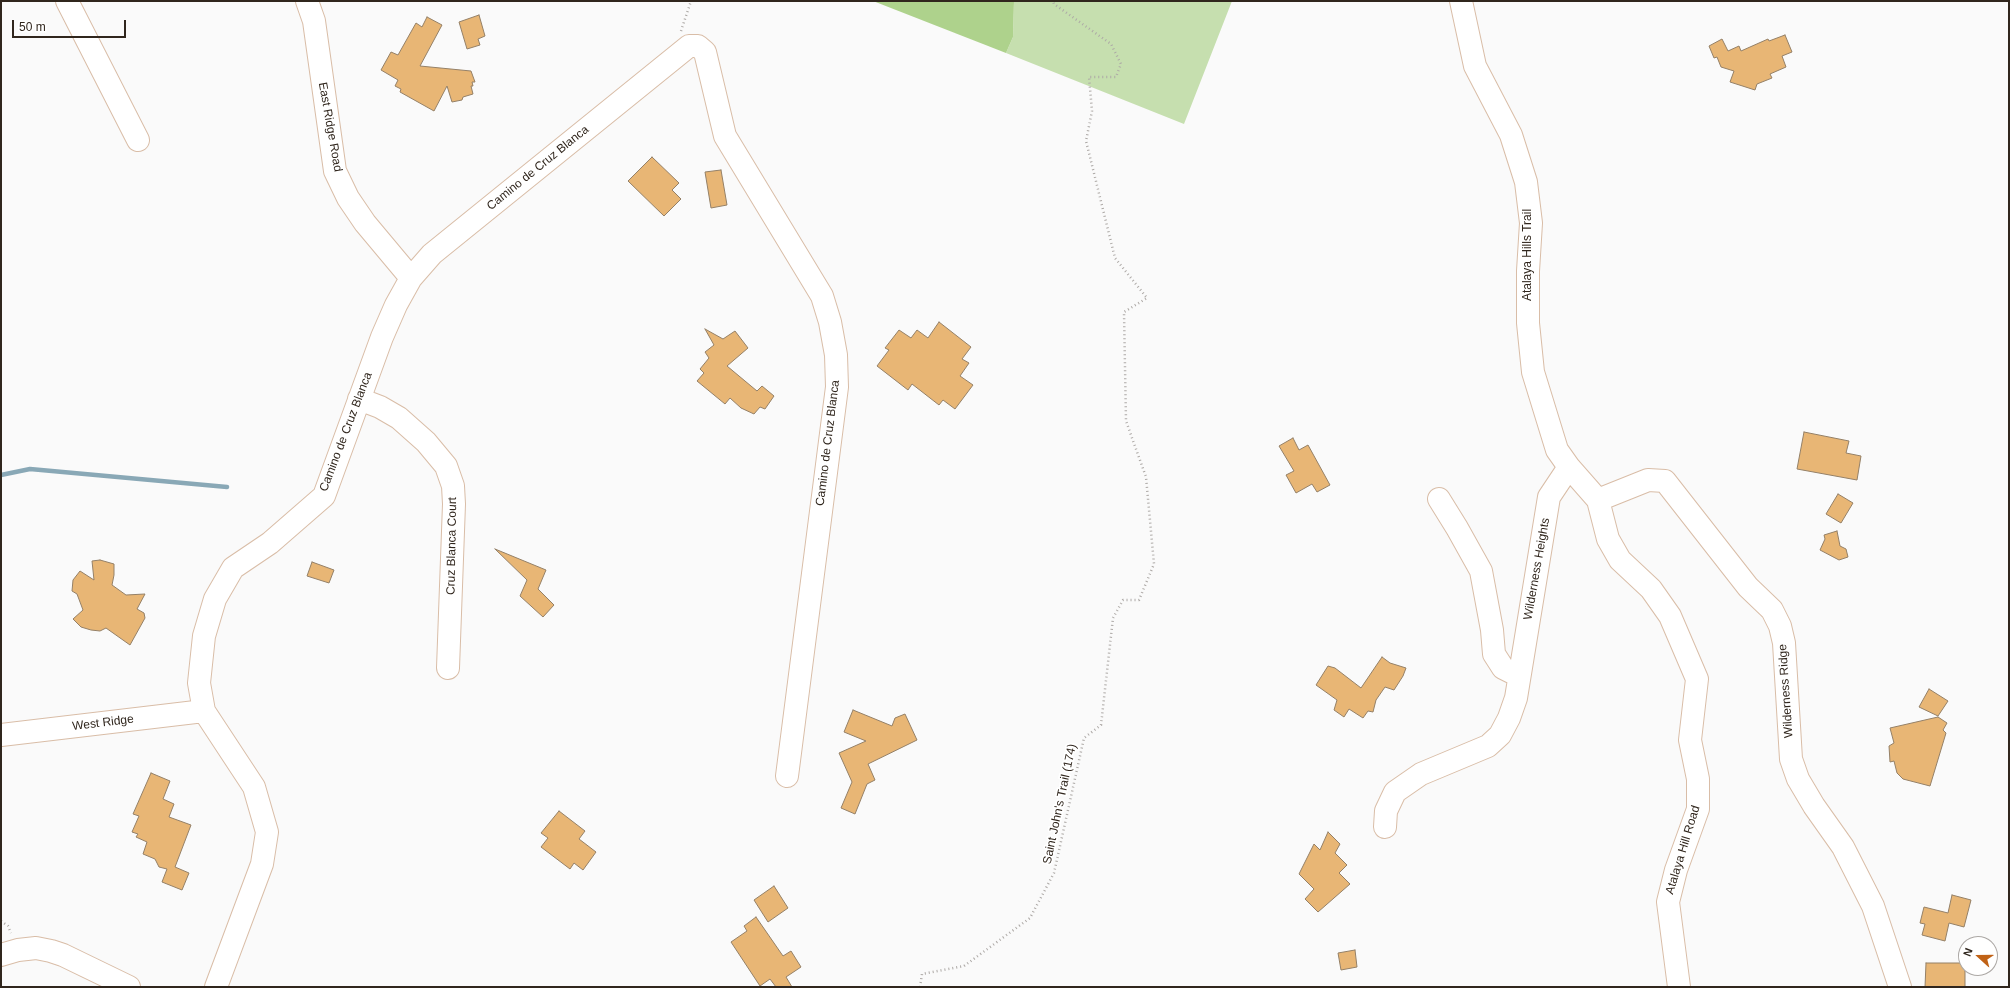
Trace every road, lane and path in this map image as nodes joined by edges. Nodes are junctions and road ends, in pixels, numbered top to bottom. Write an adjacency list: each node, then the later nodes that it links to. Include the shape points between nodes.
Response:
1 (67, 1): 5 (street)
2 (307, 1): 6 (street, East Ridge Road, via 314,21 335,171 348,198)
3 (1053, 1): 22 (path, Saint John's Trail (174), via 1111,44 1122,64 1116,77 1089,77 1092,111 1086,141 1115,258 1147,298 1124,312 1126,421 1146,477 1154,564 1139,600 1123,600 1113,618 1100,725 1084,738 1054,874 1030,918 964,966 922,974)
4 (1461, 1): 8 (street, Atalaya Hills Trail, via 1475,66 1511,135 1526,182 1530,223 1528,323 1533,372 1557,450)
5 (138, 140)
6 (411, 278): 7 (street, Camino de Cruz Blanca, via 396,305); 15 (street, Camino de Cruz Blanca, via 432,254 672,58 689,46 698,46 705,52 725,136 822,296 836,355 837,386)
7 (359, 399): 11 (street, Cruz Blanca Court, via 400,418 426,442 446,466 451,479 454,504); 13 (street, Camino de Cruz Blanca, via 324,496 270,542 233,568 215,599 204,636 199,683)
8 (1569, 467): 10 (street, Atalaya Hill Road); 12 (street, Wilderness Heights, via 1549,497)
9 (1439, 499): 12 (street, via 1480,571 1492,630 1494,654 1503,668)
10 (1598, 500): 23 (street, Atalaya Hill Road, via 1608,539 1620,560 1650,589 1670,616 1697,680 1690,740 1698,778 1698,809 1676,870 1668,902); 24 (street, Wilderness Ridge, via 1648,480 1665,481 1748,587 1772,610 1780,626 1784,643 1791,759 1798,780 1843,847 1873,906)
11 (448, 668)
12 (1519, 676): 16 (street, Wilderness Heights, via 1516,698 1500,735 1488,746 1406,783 1395,792 1386,811)
13 (204, 711): 14 (street, West Ridge); 21 (street, Camino de Cruz Blanca, via 254,787 267,832 262,864)
14 (1, 735)
15 (788, 776)
16 (1385, 827)
17 (1, 921): 18 (path)
18 (8, 926)
19 (1, 955): 20 (street, via 24,949 51,950)
20 (129, 987)
21 (216, 987)
22 (920, 987)
23 (1680, 987)
24 (1900, 987)

